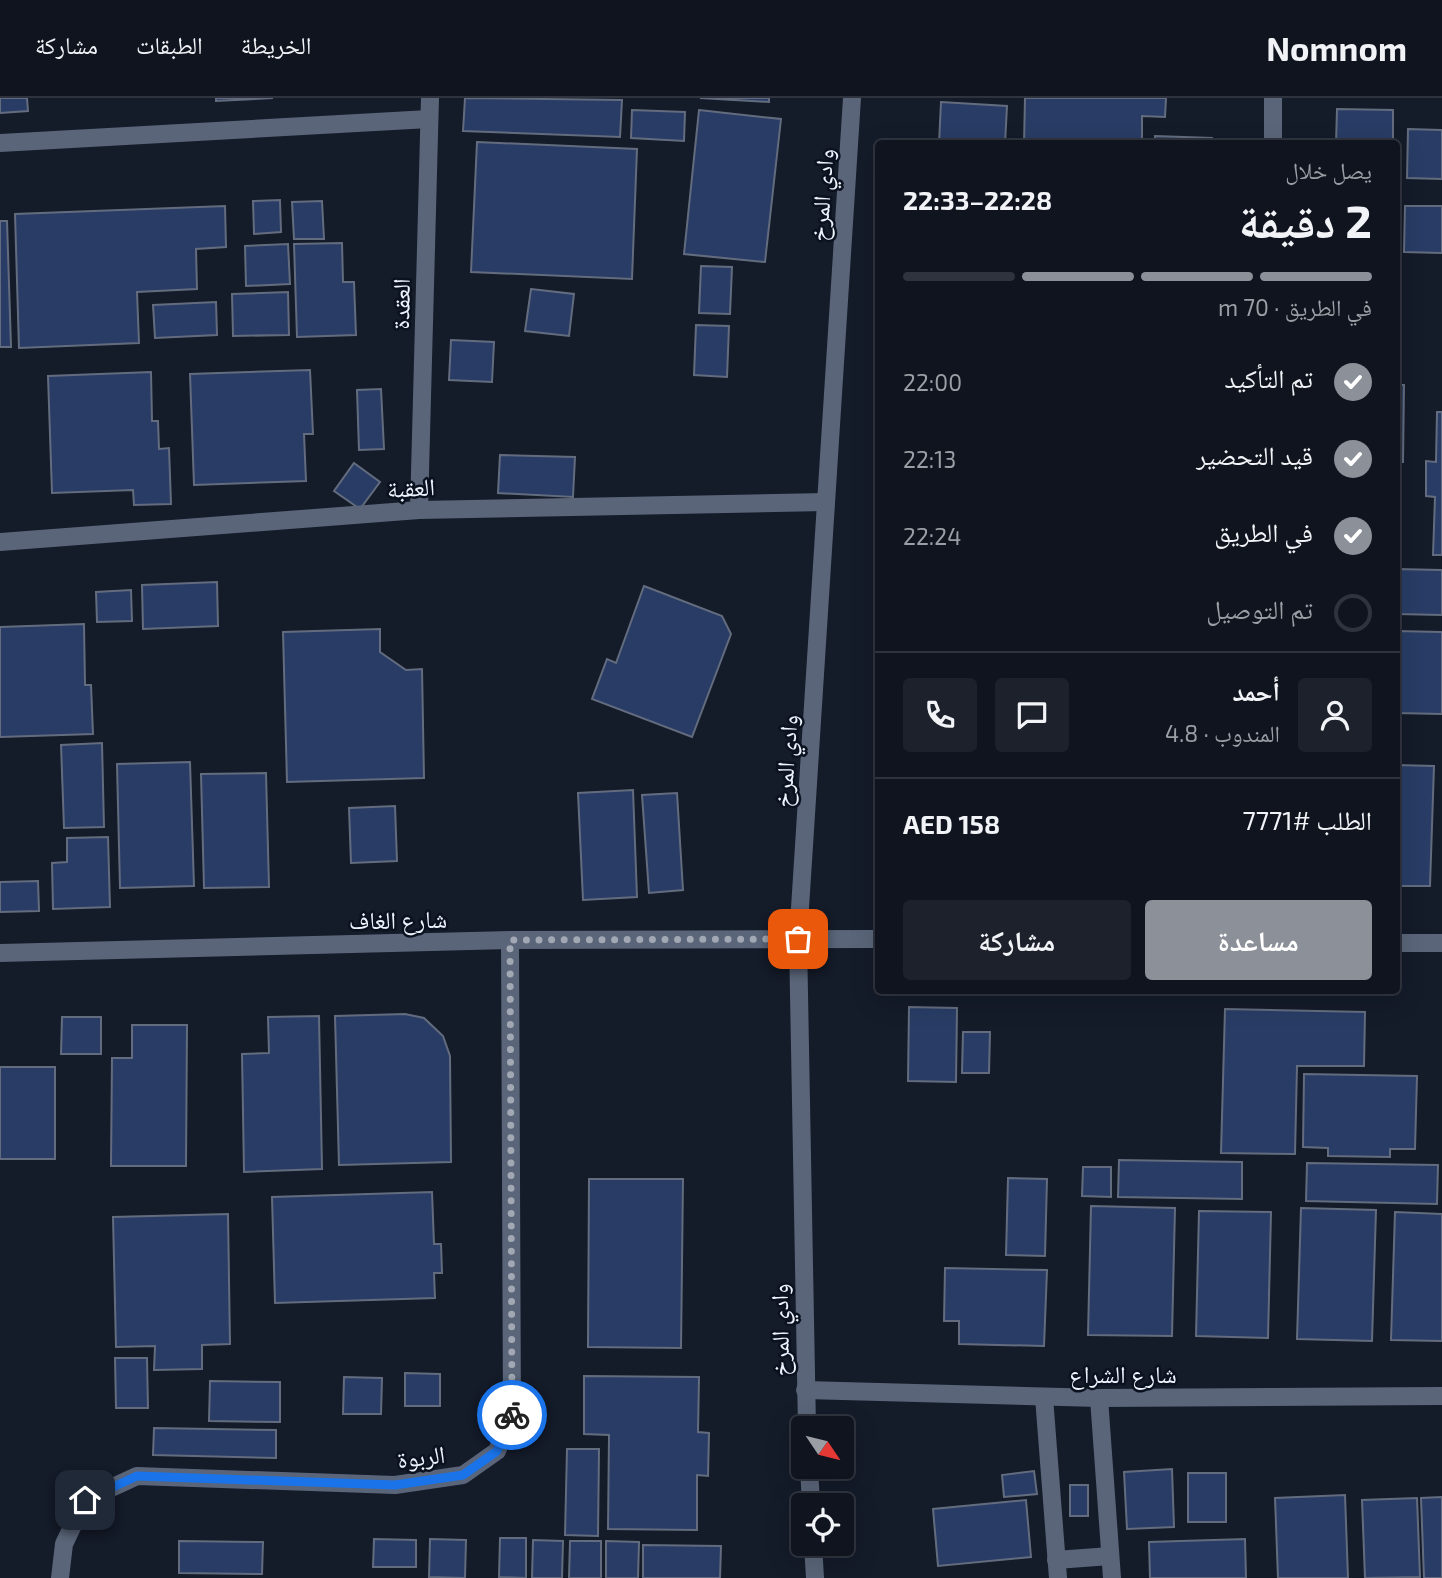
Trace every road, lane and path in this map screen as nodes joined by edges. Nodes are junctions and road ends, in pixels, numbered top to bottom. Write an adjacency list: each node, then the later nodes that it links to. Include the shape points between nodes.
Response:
1 (430, 98): 4 (street, العقدة)
2 (852, 98): 7 (street, وادي المرخ)
3 (1273, 98): 5 (street)
4 (429, 119): 6 (street); 8 (street, العقدة)
5 (1273, 140)
6 (0, 143)
7 (826, 502): 8 (street, العقبة); 10 (street, وادي المرخ)
8 (419, 510): 9 (street, العقبة)
9 (0, 542)
10 (798, 939): 11 (street, شارع الغاف); 12 (street, شارع الغاف); 16 (street, وادي المرخ)
11 (875, 939)
12 (510, 940): 15 (street, شارع الغاف); 24 (street, الربوة, via 512,1415 497,1451 463,1475 395,1485 137,1476 85,1500 64,1544)
13 (1400, 943): 14 (street)
14 (1442, 943)
15 (0, 953)
16 (805, 1390): 18 (street, شارع الشراع); 20 (street, وادي المرخ)
17 (1442, 1396): 19 (street, شارع الشراع)
18 (1044, 1397): 19 (street, شارع الشراع); 23 (street)
19 (1099, 1398): 22 (street)
20 (806, 1416)
21 (814, 1556): 25 (street)
22 (1110, 1556): 23 (street); 26 (street)
23 (1057, 1569)
24 (60, 1578)
25 (815, 1578)
26 (1112, 1578)

